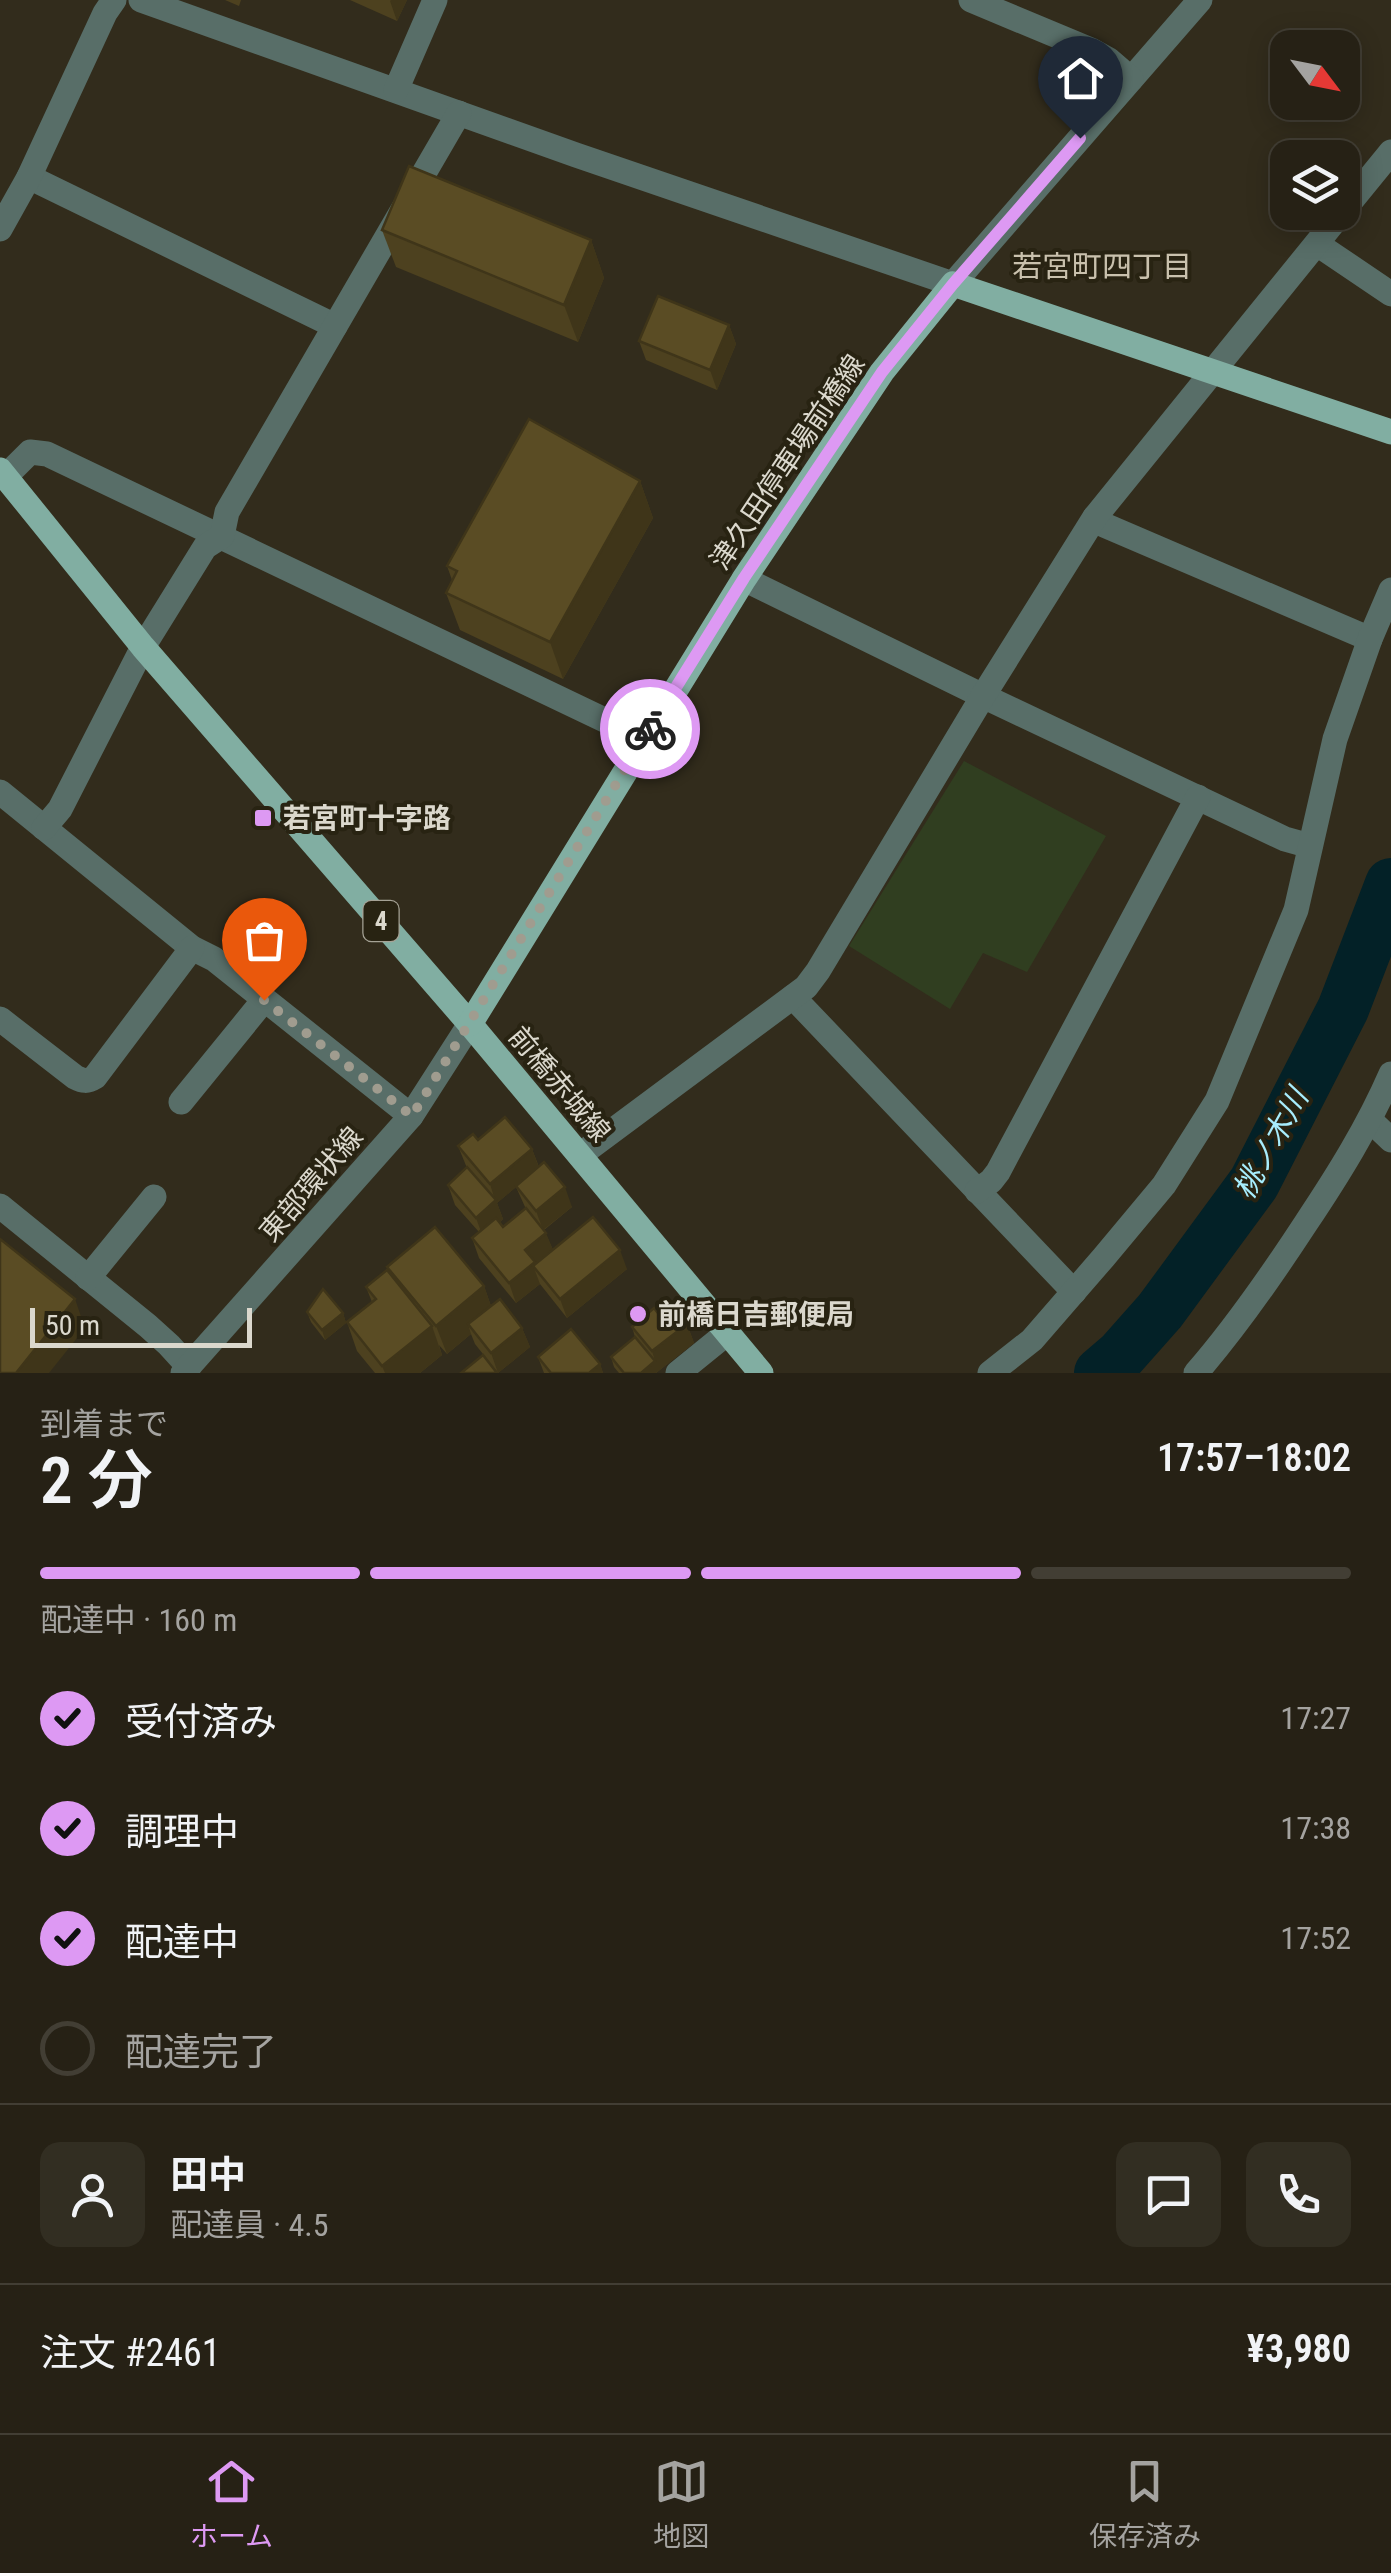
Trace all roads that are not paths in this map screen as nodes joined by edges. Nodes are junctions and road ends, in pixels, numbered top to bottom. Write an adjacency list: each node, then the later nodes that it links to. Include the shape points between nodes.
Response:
1 (114, 0): 10 (street)
2 (141, 0): 7 (street)
3 (435, 0): 7 (street)
4 (971, 0): 6 (street, via 1091,50)
5 (1200, 0): 6 (street)
6 (1131, 80): 15 (street)
7 (396, 90): 8 (street)
8 (460, 113): 15 (street); 17 (street)
9 (1391, 152): 11 (street)
10 (29, 178): 12 (street); 17 (street)
11 (1360, 190)
12 (0, 229)
13 (1328, 230): 14 (street)
14 (1317, 244): 16 (street); 18 (street)
15 (953, 284): 18 (main road); 23 (main road, 津久田停車場前橋線, via 882,372)
16 (1391, 294)
17 (335, 326): 22 (street, via 227,512)
18 (1215, 372): 19 (main road); 21 (street)
19 (1391, 432)
20 (3, 474): 22 (street, via 30,452 47,454); 26 (main road, 前橋赤城線 / 4)
21 (1095, 517): 25 (street); 27 (street)
22 (222, 536): 26 (street, via 205,547); 28 (street)
23 (744, 578): 27 (street); 28 (main road, 津久田停車場前橋線)
24 (1391, 590): 25 (street)
25 (1370, 639): 32 (street, via 1335,740)
26 (143, 647): 31 (street); 37 (main road, 前橋赤城線 / 4)
27 (983, 696): 30 (street); 34 (street, via 818,971)
28 (642, 742): 37 (main road, 津久田停車場前橋線)
29 (0, 792): 31 (street)
30 (1198, 798): 32 (street); 44 (street, via 998,1172)
31 (44, 828): 33 (street)
32 (1310, 846): 48 (street, via 1289,930 1217,1101 1164,1185)
33 (192, 948): 35 (street); 36 (street, via 90,1080 75,1077)
34 (793, 997): 43 (street); 44 (street)
35 (264, 1000): 39 (street); 40 (street)
36 (0, 1019)
37 (470, 1024): 40 (street, 東部環状線); 43 (main road, 前橋赤城線 / 4)
38 (1391, 1074): 41 (street)
39 (180, 1102)
40 (412, 1116): 50 (street, 東部環状線)
41 (1370, 1120): 42 (street); 54 (street, via 1264,1287)
42 (1391, 1140)
43 (580, 1155): 49 (main road, 前橋赤城線 / 4)
44 (977, 1191): 48 (street)
45 (154, 1197): 47 (street)
46 (0, 1206): 47 (street)
47 (88, 1278): 50 (street, via 169,1345)
48 (1074, 1292): 53 (street, via 1032,1340)
49 (726, 1334): 51 (street); 52 (main road, 前橋赤城線 / 4)
50 (186, 1370)
51 (678, 1373)
52 (761, 1373)
53 (990, 1373)
54 (1196, 1373)

